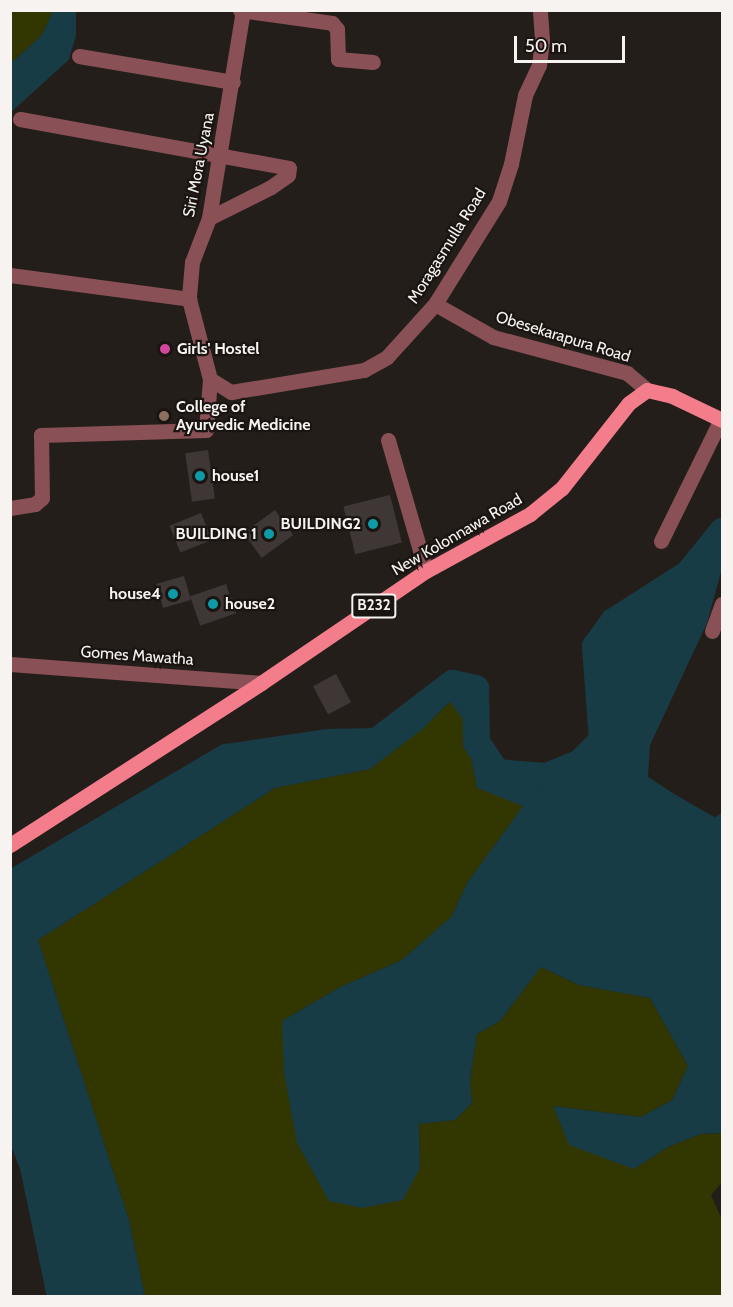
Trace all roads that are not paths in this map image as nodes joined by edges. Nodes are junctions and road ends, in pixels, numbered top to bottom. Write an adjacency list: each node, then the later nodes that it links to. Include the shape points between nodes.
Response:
1 (540, 10): 11 (street, Moragasmulla Road, via 539,65 525,94 499,201)
2 (242, 11): 4 (street, via 332,23 337,29 338,59); 5 (street, Siri Mora Uyana)
3 (79, 56): 5 (street)
4 (374, 62)
5 (233, 82): 7 (street, Siri Mora Uyana)
6 (20, 119): 7 (street)
7 (219, 155): 8 (street, Siri Mora Uyana); 8 (street, via 289,168 288,175 271,188)
8 (209, 218): 10 (street, Siri Mora Uyana, via 192,262)
9 (10, 275): 10 (street)
10 (189, 299): 12 (street, Siri Mora Uyana)
11 (435, 304): 12 (street, Moragasmulla Road, via 387,357 364,370 231,392); 13 (street, Obesekarapura Road, via 493,338 627,373)
12 (210, 379): 16 (street, Siri Mora Uyana, via 207,430 41,435 42,498 34,504)
13 (647, 390): 14 (main road, via 672,396); 18 (main road, New Kolonnawa Road / B232, via 629,403 562,489 530,514)
14 (722, 419): 17 (street)
15 (388, 440): 18 (street)
16 (10, 508)
17 (661, 541)
18 (426, 571): 22 (main road, New Kolonnawa Road / B232)
19 (723, 604): 20 (street)
20 (712, 631)
21 (10, 664): 22 (street, Gomes Mawatha)
22 (261, 682): 23 (main road, New Kolonnawa Road / B232)
23 (10, 845)

